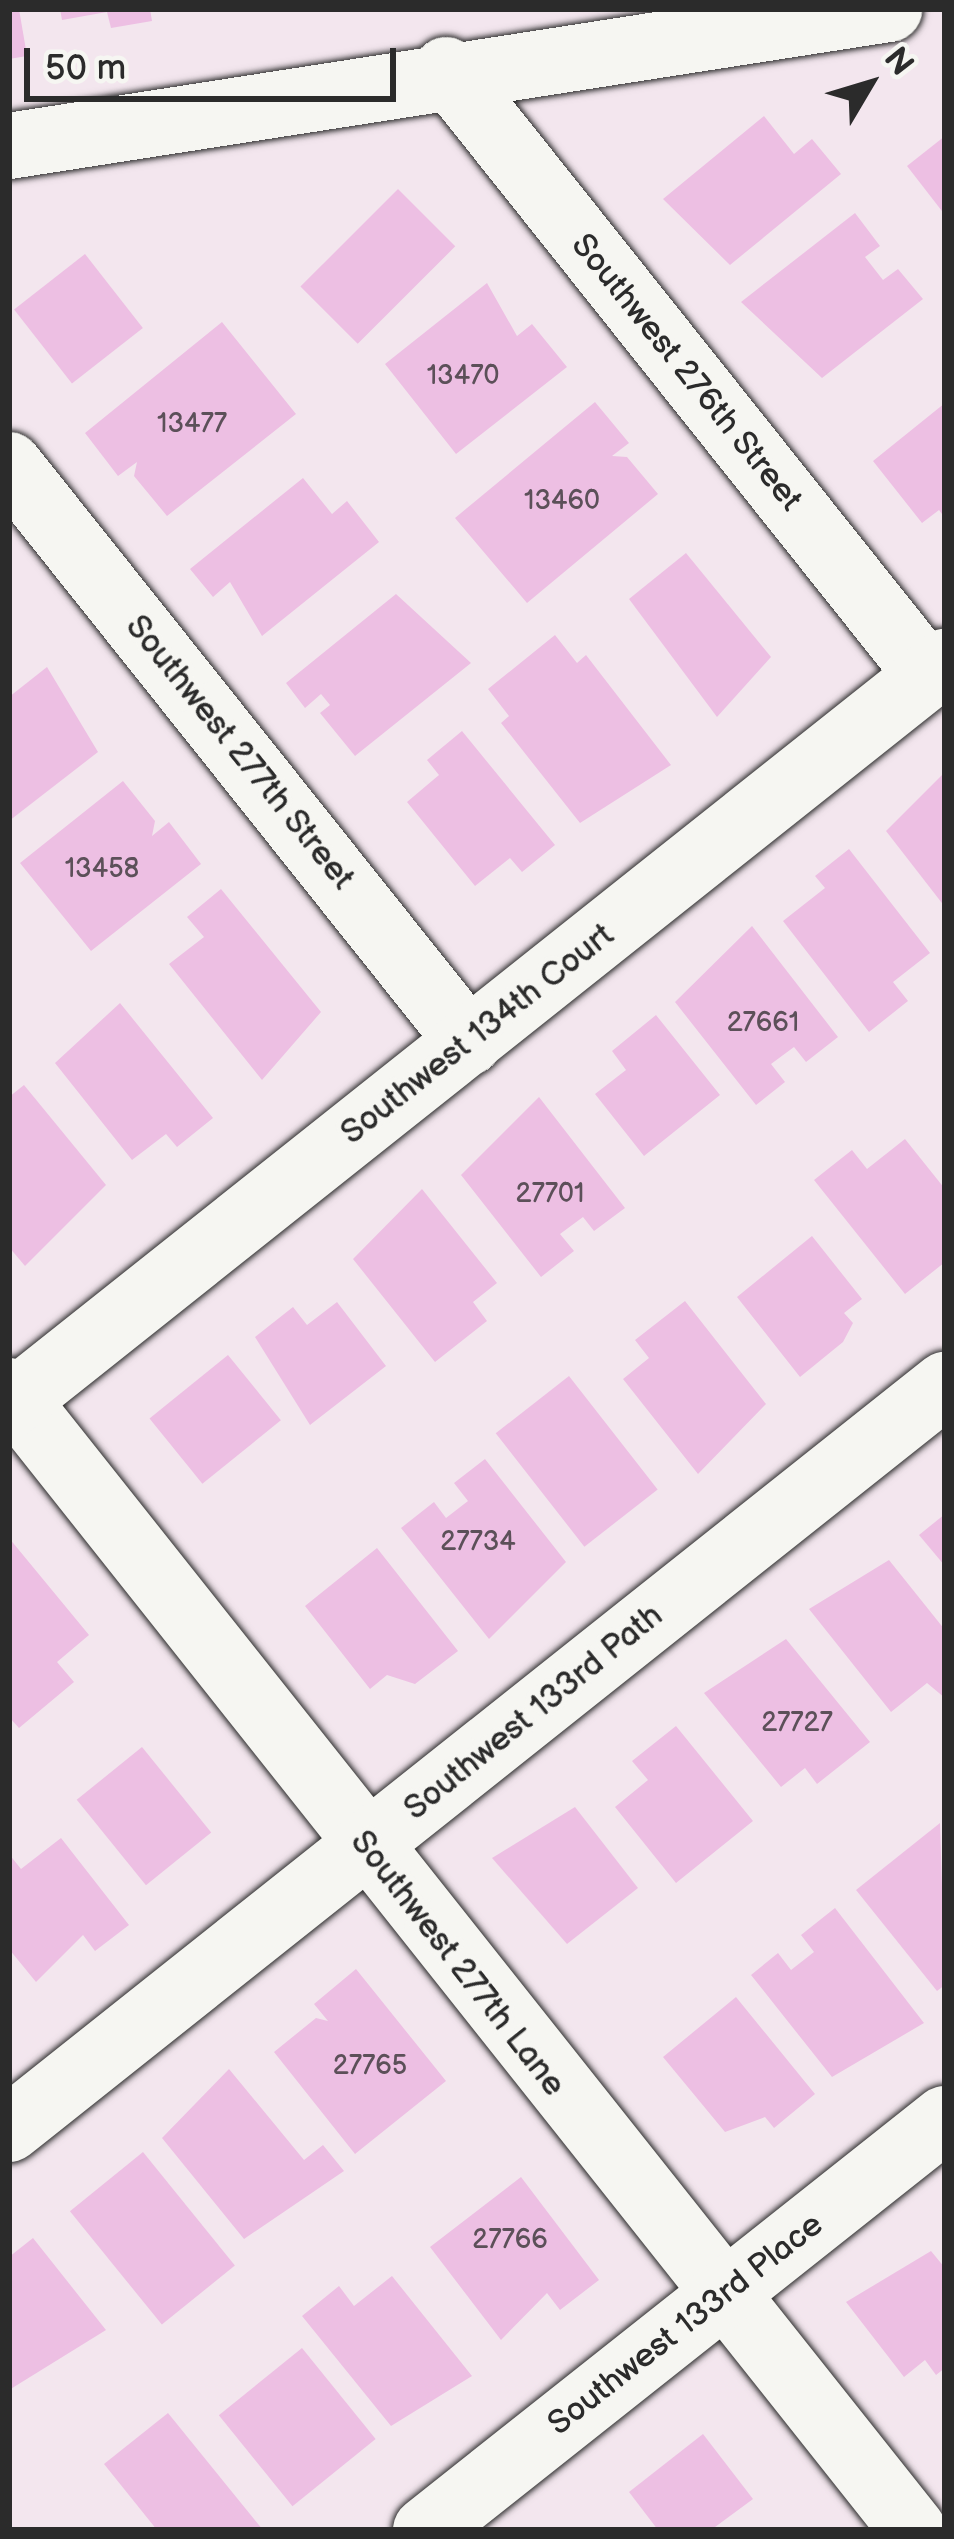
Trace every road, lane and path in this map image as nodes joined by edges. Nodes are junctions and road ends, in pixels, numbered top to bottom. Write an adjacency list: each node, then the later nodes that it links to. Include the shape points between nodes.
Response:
1 (889, 9): 2 (street)
2 (446, 70): 3 (street); 5 (street, Southwest 276th Street)
3 (9, 146)
4 (9, 465): 6 (street, Southwest 277th Street)
5 (937, 668): 6 (street, Southwest 134th Court)
6 (470, 1042): 8 (street, Southwest 134th Court)
7 (945, 1385): 9 (street, Southwest 133rd Path)
8 (11, 1399): 9 (street, Southwest 277th Lane)
9 (365, 1847): 11 (street, Southwest 133rd Path); 12 (street, Southwest 277th Lane)
10 (945, 2119): 12 (street, Southwest 133rd Place)
11 (9, 2129)
12 (722, 2297): 13 (street, Southwest 133rd Place); 14 (street, Southwest 277th Lane)
13 (426, 2530)
14 (913, 2530)

